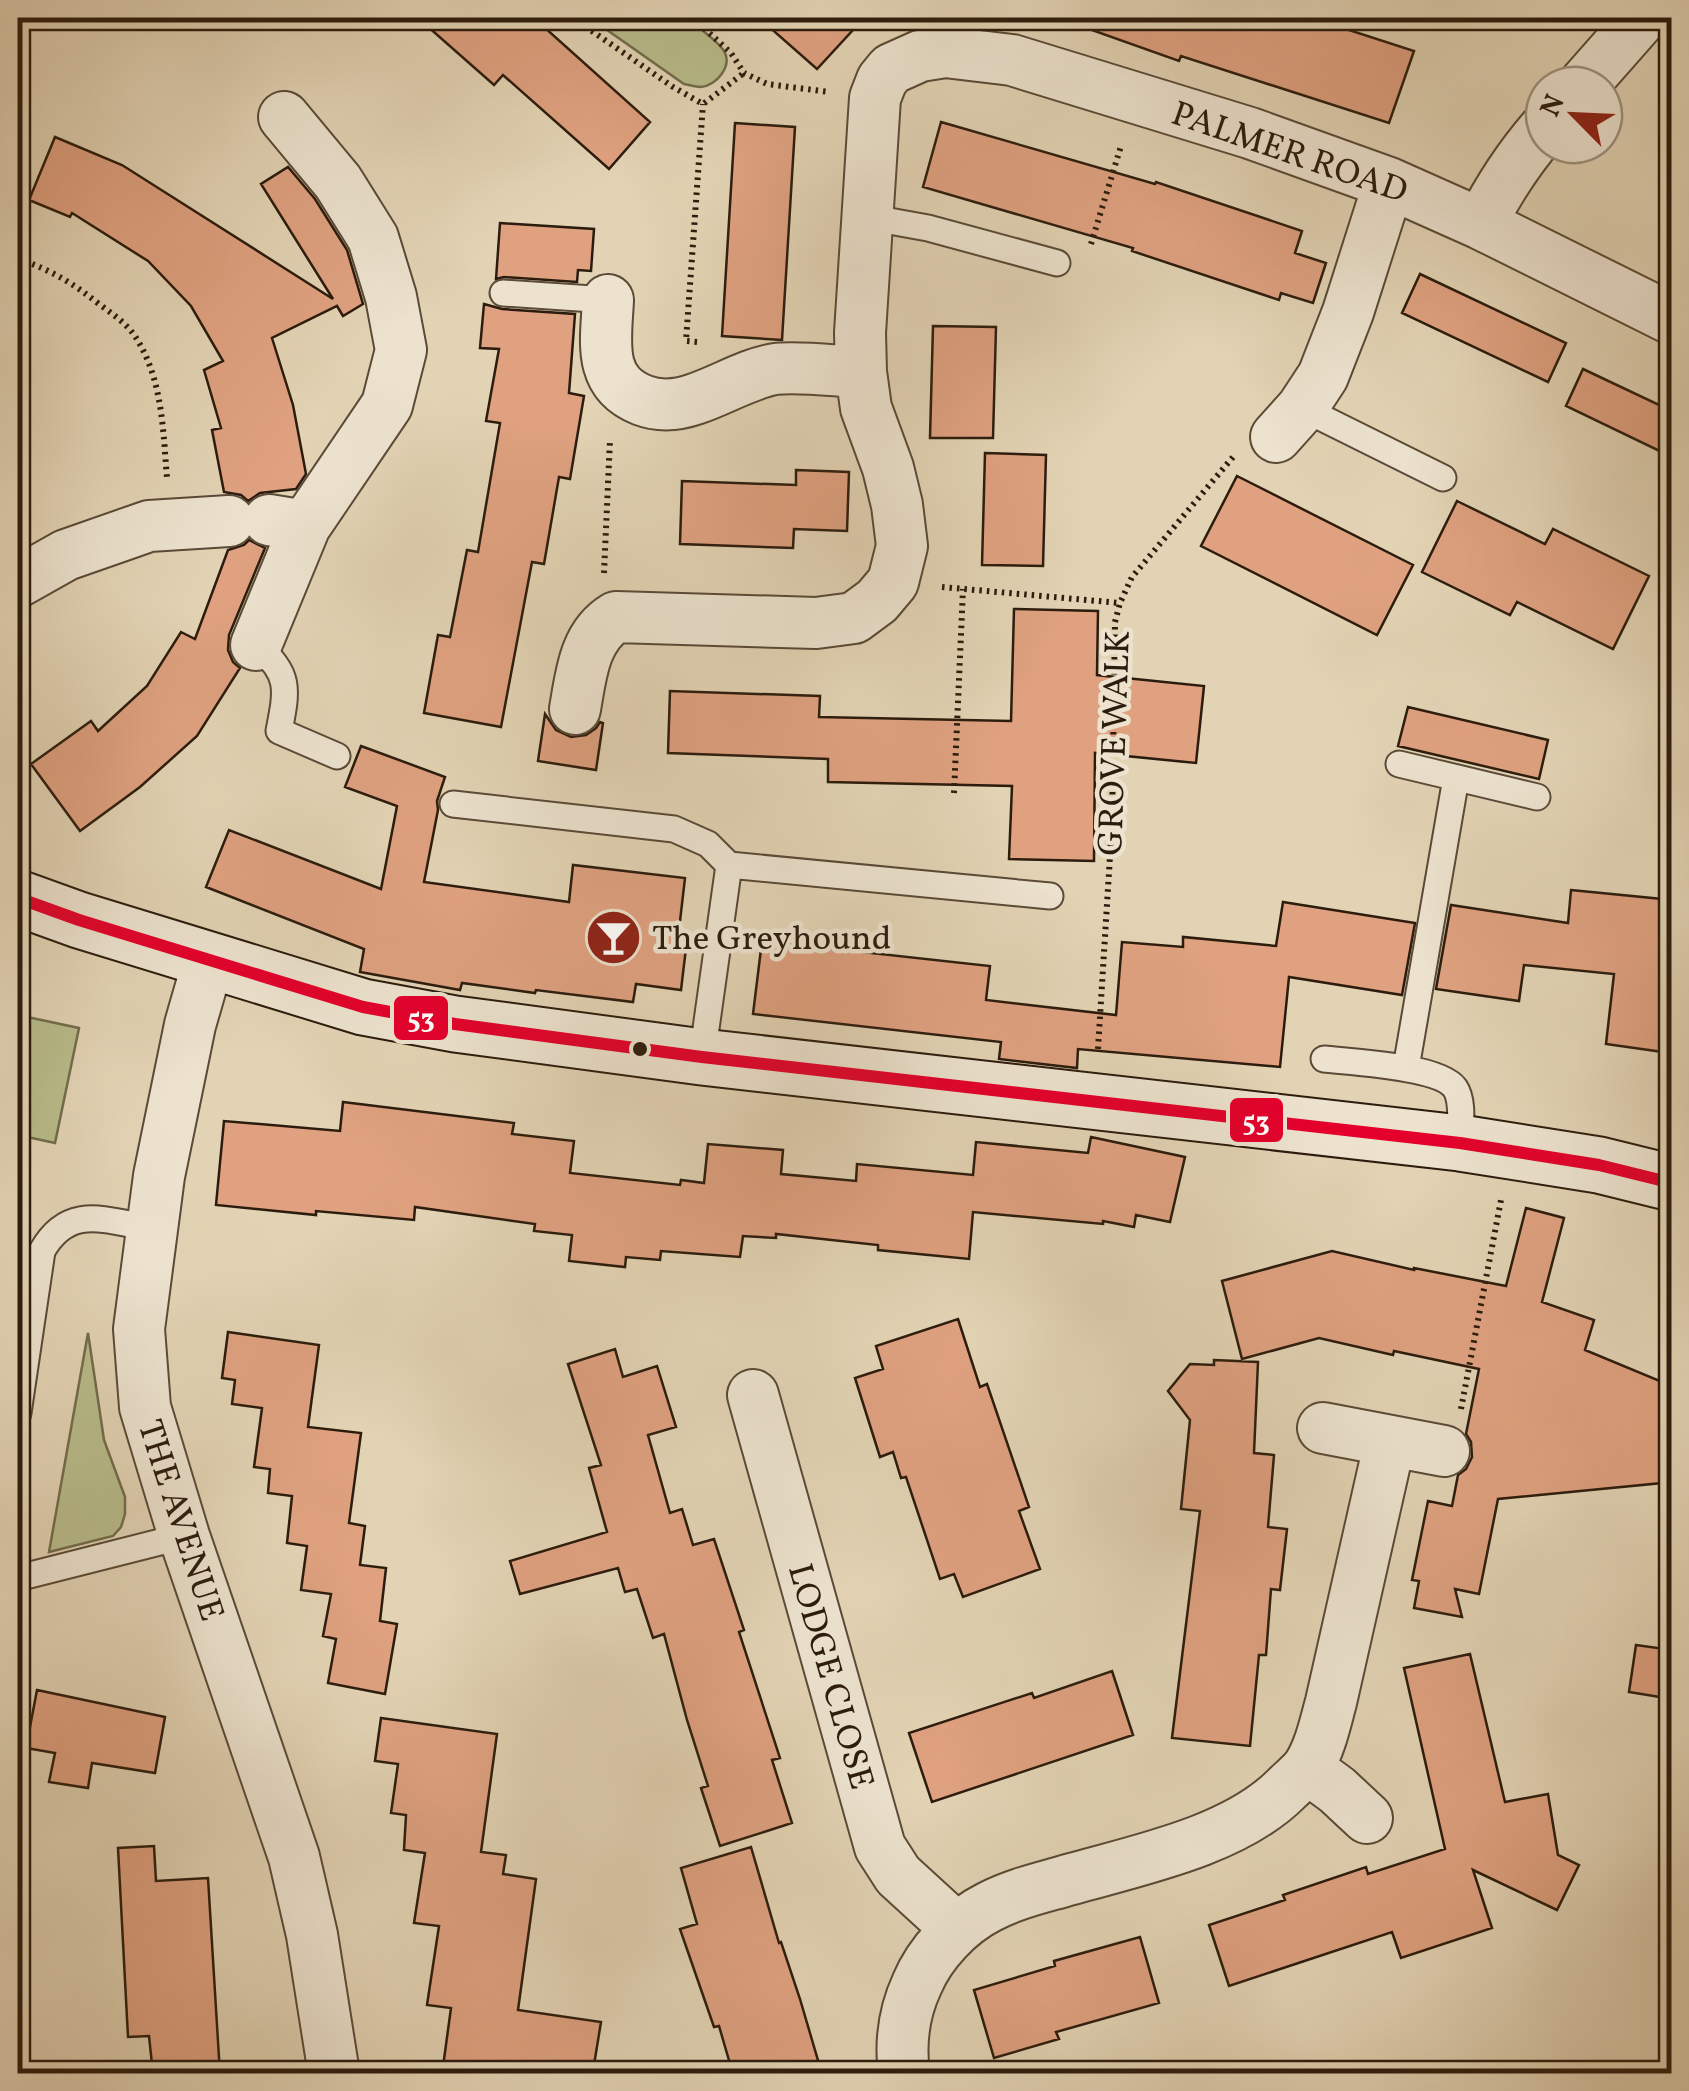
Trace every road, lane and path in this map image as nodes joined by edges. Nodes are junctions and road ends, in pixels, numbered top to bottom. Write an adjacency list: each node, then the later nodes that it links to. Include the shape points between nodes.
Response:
1 (573, 18): 9 (path)
2 (693, 18): 6 (path)
3 (1642, 18): 5 (street)
4 (1016, 39): 7 (street, PALMER ROAD, via 920,56); 8 (street, PALMER ROAD)
5 (1601, 65)
6 (744, 72): 7 (path, via 767,84); 9 (path)
7 (883, 84): 13 (street)
8 (1136, 98): 12 (street, PALMER ROAD); 16 (path, via 1088,251)
9 (702, 104): 22 (path, via 686,341 701,342)
10 (284, 117): 25 (street, via 374,238 401,350 388,405)
11 (1524, 153): 14 (street)
12 (1389, 183): 14 (street, PALMER ROAD); 23 (street, via 1323,376)
13 (867, 217): 16 (lane); 20 (street)
14 (1481, 224): 19 (street, PALMER ROAD)
15 (18, 259): 26 (path, via 74,284 138,340 161,407)
16 (1057, 262)
17 (503, 293): 18 (lane)
18 (608, 300): 21 (street)
19 (1672, 319)
20 (861, 372): 22 (street, via 776,369); 28 (street, via 897,504 902,546)
21 (612, 379): 22 (street, via 650,403); 31 (path, via 604,580)
22 (694, 399)
23 (1289, 422): 24 (lane); 30 (path, GROVE WALK, via 1247,440 1132,578)
24 (1443, 478)
25 (268, 523): 26 (street); 32 (street)
26 (170, 524): 27 (street)
27 (21, 572)
28 (893, 582): 29 (path); 31 (street, via 854,618 816,623)
29 (963, 589): 30 (path); 37 (path)
30 (1120, 603): 47 (path, GROVE WALK)
31 (616, 617): 33 (street, via 604,624 584,660)
32 (256, 645): 34 (lane, via 283,674 279,731)
33 (574, 709)
34 (336, 756)
35 (1400, 764): 36 (lane)
36 (1456, 778): 38 (lane); 46 (lane)
37 (954, 794)
38 (1537, 797)
39 (453, 804): 40 (lane, via 674,829 708,844)
40 (729, 864): 41 (lane); 44 (lane)
41 (1050, 896)
42 (18, 898): 43 (main road)
43 (209, 959): 44 (main road, via 363,1006); 50 (street, THE AVENUE)
44 (702, 1057): 47 (main road)
45 (1324, 1059): 46 (lane)
46 (1406, 1068): 48 (lane, via 1454,1085)
47 (1092, 1100): 48 (main road)
48 (1486, 1147): 49 (main road); 55 (path, via 1460,1413)
49 (1672, 1183)
50 (152, 1228): 52 (lane, via 88,1219 52,1233 42,1251); 56 (street, THE AVENUE, via 139,1329 141,1370 145,1408)
51 (753, 1395): 60 (street, LODGE CLOSE, via 880,1847 898,1875)
52 (18, 1413)
53 (1322, 1428): 54 (street)
54 (1390, 1441): 55 (street); 58 (street, via 1331,1702)
55 (1444, 1452)
56 (184, 1536): 57 (lane); 61 (street, THE AVENUE, via 294,1857)
57 (18, 1578)
58 (1307, 1768): 59 (street); 60 (street, via 1273,1802 1224,1831 1020,1894)
59 (1367, 1818)
60 (957, 1930): 62 (street, via 922,1970 912,1995)
61 (334, 2074)
62 (904, 2074)

